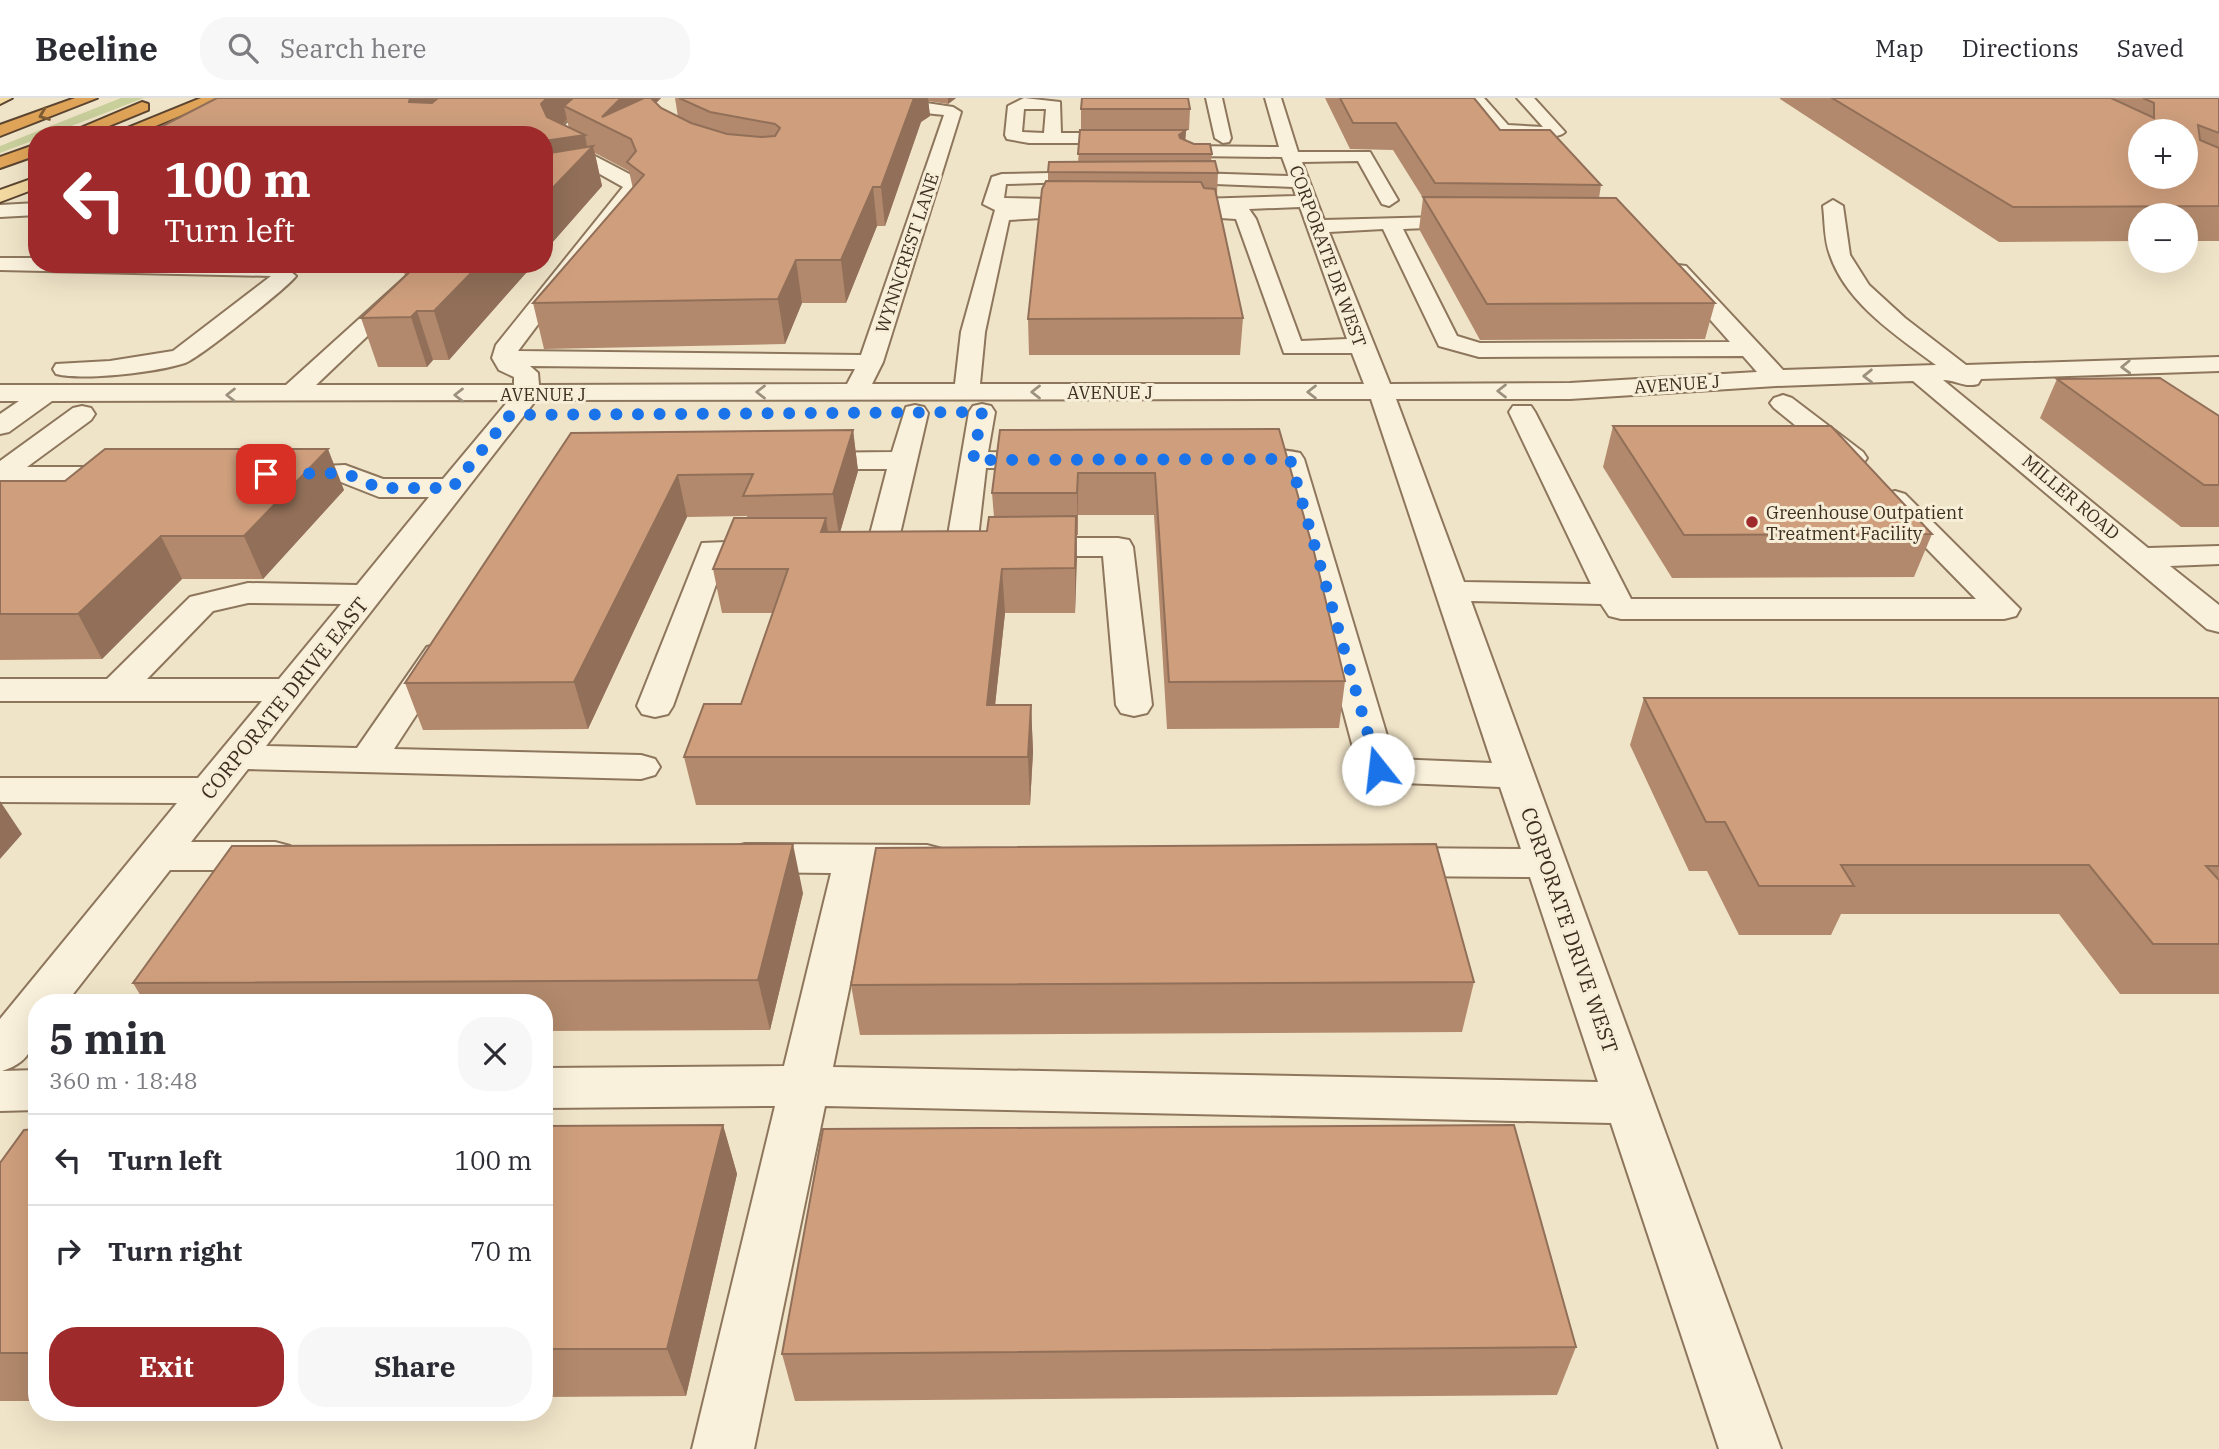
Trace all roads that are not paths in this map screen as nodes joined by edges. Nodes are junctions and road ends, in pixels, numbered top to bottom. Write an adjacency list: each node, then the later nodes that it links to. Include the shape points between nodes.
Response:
1 (89, 98): 16 (highway, one-way to 16)
2 (215, 98): 14 (highway)
3 (600, 98): 24 (street, via 559,139)
4 (832, 98): 55 (street, WYNNCREST LANE, via 953,112)
5 (1214, 98): 18 (street)
6 (1273, 98): 20 (street, CORPORATE DR WEST)
7 (1476, 98): 8 (street, via 1502,128 1557,132)
8 (1525, 98)
9 (24, 103): 12 (highway)
10 (153, 103): 13 (highway)
11 (232, 106): 15 (main road)
12 (0, 112)
13 (95, 126)
14 (142, 126)
15 (180, 126)
16 (0, 131)
17 (1184, 138): 18 (street)
18 (1223, 138): 20 (street)
19 (1142, 144): 25 (street, via 1055,144 1057,167 1051,170 999,169)
20 (1288, 149): 21 (street); 37 (street, via 1364,156); 38 (street, CORPORATE DR WEST)
21 (1167, 151)
22 (28, 152): 26 (highway)
23 (553, 156): 24 (street)
24 (578, 156): 28 (street)
25 (1003, 157)
26 (0, 163)
27 (28, 167): 29 (highway)
28 (616, 176): 32 (street); 46 (street, via 631,182 632,187)
29 (0, 177)
30 (1115, 177): 64 (street, via 998,181 993,204 1110,210 1001,214 973,332)
31 (1141, 177): 33 (street, via 1234,177)
32 (593, 179)
33 (1248, 182): 38 (street); 42 (street)
34 (28, 185): 35 (main road)
35 (0, 196)
36 (1362, 200): 37 (street)
37 (1389, 200): 44 (street, via 1417,209 1488,214)
38 (1312, 205): 42 (street); 44 (street); 52 (street, CORPORATE DR WEST)
39 (1833, 206): 59 (street, via 1840,255 1850,274)
40 (28, 209): 43 (street)
41 (1151, 210): 42 (street)
42 (1250, 210): 52 (street, via 1292,348)
43 (0, 211)
44 (1391, 225): 53 (street, via 1447,341 1479,350)
45 (558, 249): 46 (street)
46 (585, 249): 54 (street, via 508,345)
47 (1667, 260): 53 (street)
48 (0, 264): 49 (street)
49 (28, 264)
50 (280, 273): 58 (street, via 285,276 180,357)
51 (423, 273): 63 (street)
52 (1361, 346): 65 (street, CORPORATE DR WEST)
53 (1749, 349): 60 (street)
54 (504, 358): 55 (street); 66 (street, via 508,365 526,373)
55 (871, 362): 61 (street, WYNNCREST LANE)
56 (2219, 364): 59 (street, AVENUE J, one-way to 59)
57 (1920, 374): 59 (street, MILLER ROAD); 60 (street, AVENUE J, one-way to 60)
58 (43, 381): 63 (street, AVENUE J, one-way to 58); 68 (street)
59 (1954, 384): 60 (street, AVENUE J); 62 (street, AVENUE J, via 1990,395); 82 (street, MILLER ROAD)
60 (1779, 391): 65 (street, AVENUE J, one-way to 65, via 1570,391); 67 (street, AVENUE J); 84 (street, via 2004,609 1621,609)
61 (855, 392): 64 (street, AVENUE J); 66 (street, AVENUE J, one-way to 66)
62 (2100, 392)
63 (290, 395): 66 (street, AVENUE J, one-way to 63)
64 (975, 402): 65 (street, AVENUE J); 69 (street, AVENUE J); 73 (street)
65 (1385, 402): 67 (street, AVENUE J); 83 (street, CORPORATE DRIVE WEST)
66 (519, 405): 69 (street, AVENUE J); 70 (street, AVENUE J); 79 (street, CORPORATE DRIVE EAST)
67 (1522, 411): 84 (street)
68 (4, 412): 70 (street, AVENUE J)
69 (915, 413): 72 (street)
70 (82, 414): 77 (street)
71 (1208, 459): 96 (street, via 1290,459 1378,769)
72 (904, 460): 75 (street); 80 (street)
73 (973, 460): 74 (street); 80 (street)
74 (1083, 460)
75 (769, 461)
76 (262, 474): 79 (street, via 345,473 379,488)
77 (0, 475): 78 (street)
78 (152, 475)
79 (452, 488): 85 (street, CORPORATE DRIVE EAST)
80 (921, 547): 91 (street, via 1118,547); 92 (street, via 713,551)
81 (2219, 555): 82 (street)
82 (2143, 557): 86 (street, MILLER ROAD)
83 (1452, 591): 84 (street); 96 (street, CORPORATE DRIVE WEST)
84 (1612, 594)
85 (366, 595): 89 (street, CORPORATE DRIVE EAST); 90 (street, via 248,593 202,604)
86 (2219, 622)
87 (460, 623): 94 (street)
88 (0, 690): 90 (street)
89 (288, 690): 90 (street); 93 (street, CORPORATE DRIVE EAST)
90 (115, 691)
91 (1134, 705)
92 (655, 706)
93 (236, 757): 94 (street); 98 (street, CORPORATE DRIVE EAST)
94 (368, 760): 95 (street)
95 (640, 766)
96 (1516, 776): 105 (street, CORPORATE DRIVE WEST)
97 (0, 790): 98 (street)
98 (209, 791): 99 (street, CORPORATE DRIVE EAST)
99 (158, 856): 100 (street); 106 (street, CORPORATE DRIVE EAST)
100 (311, 856)
101 (702, 858): 102 (street)
102 (855, 859): 103 (street); 109 (street)
103 (966, 859)
104 (1353, 862): 105 (street)
105 (1546, 863): 113 (street, CORPORATE DRIVE WEST)
106 (47, 994)
107 (28, 1018): 108 (street, CORPORATE DRIVE EAST)
108 (0, 1053)
109 (804, 1086): 110 (street); 113 (street); 114 (street)
110 (553, 1087)
111 (28, 1090): 112 (street)
112 (0, 1091)
113 (1630, 1103): 115 (street, CORPORATE DRIVE WEST)
114 (723, 1449)
115 (1751, 1449)

